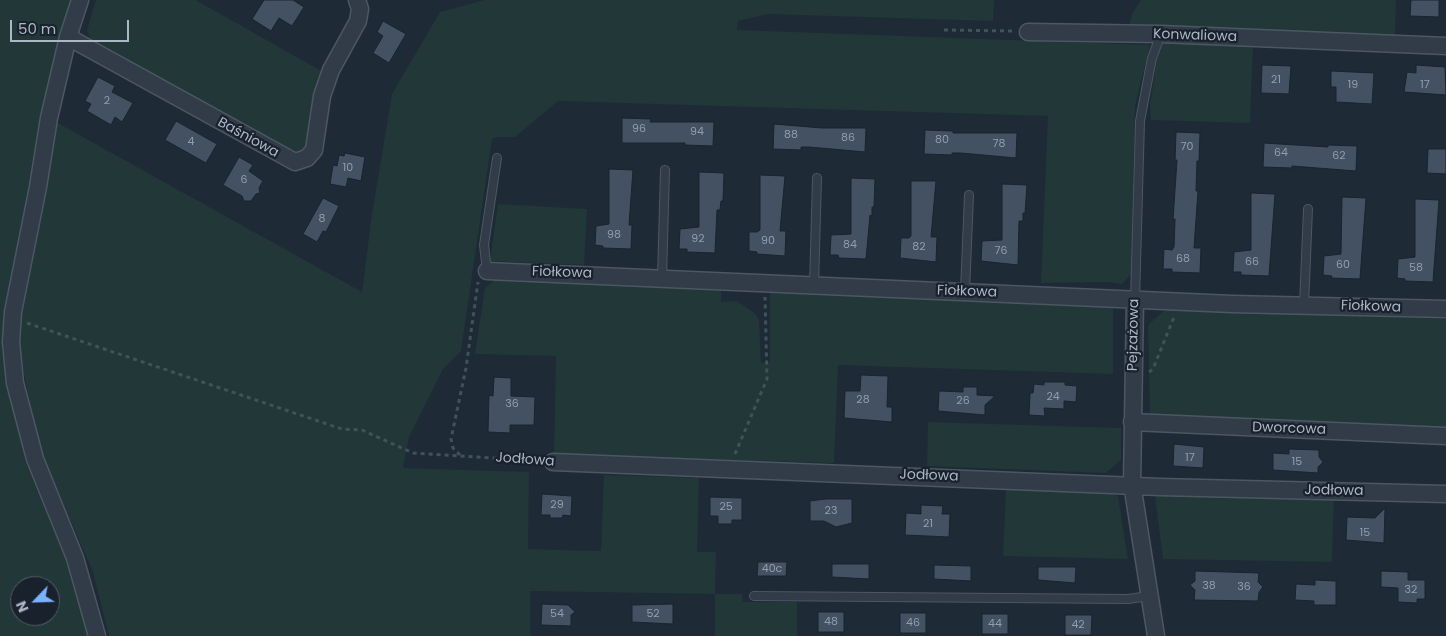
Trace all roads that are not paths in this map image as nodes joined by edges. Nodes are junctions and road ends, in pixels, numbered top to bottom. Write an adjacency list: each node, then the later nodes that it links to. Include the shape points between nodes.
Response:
1 (80, 0): 5 (street)
2 (357, 0): 5 (street, Baśniowa, via 360,9 358,21 331,70 322,96 314,150 307,158 295,162)
3 (1028, 32): 4 (street, Konwaliowa)
4 (1161, 34): 6 (street, Konwaliowa); 16 (lane, Pejzażowa, via 1152,58 1140,121)
5 (68, 37): 26 (street, via 49,118 11,342 15,383 35,459 75,558)
6 (1446, 46)
7 (497, 158): 12 (lane, via 484,245)
8 (665, 170): 13 (lane)
9 (817, 178): 14 (lane)
10 (969, 195): 15 (lane)
11 (1308, 210): 17 (lane)
12 (487, 271): 13 (street, Fiołkowa)
13 (662, 278): 14 (street, Fiołkowa)
14 (814, 286): 15 (street, Fiołkowa)
15 (966, 291): 16 (street, Fiołkowa)
16 (1135, 300): 17 (street, Fiołkowa); 19 (street, Pejzażowa)
17 (1304, 305): 18 (street, Fiołkowa)
18 (1446, 309)
19 (1132, 422): 20 (street, Dworcowa); 22 (street, Pejzażowa)
20 (1446, 436)
21 (554, 462): 22 (street, Jodłowa)
22 (1132, 484): 23 (street, Jodłowa); 25 (street, Pejzażowa)
23 (1446, 494)
24 (754, 596): 25 (lane, via 1128,599)
25 (1149, 596): 27 (street, Pejzażowa)
26 (97, 636)
27 (1156, 636)

